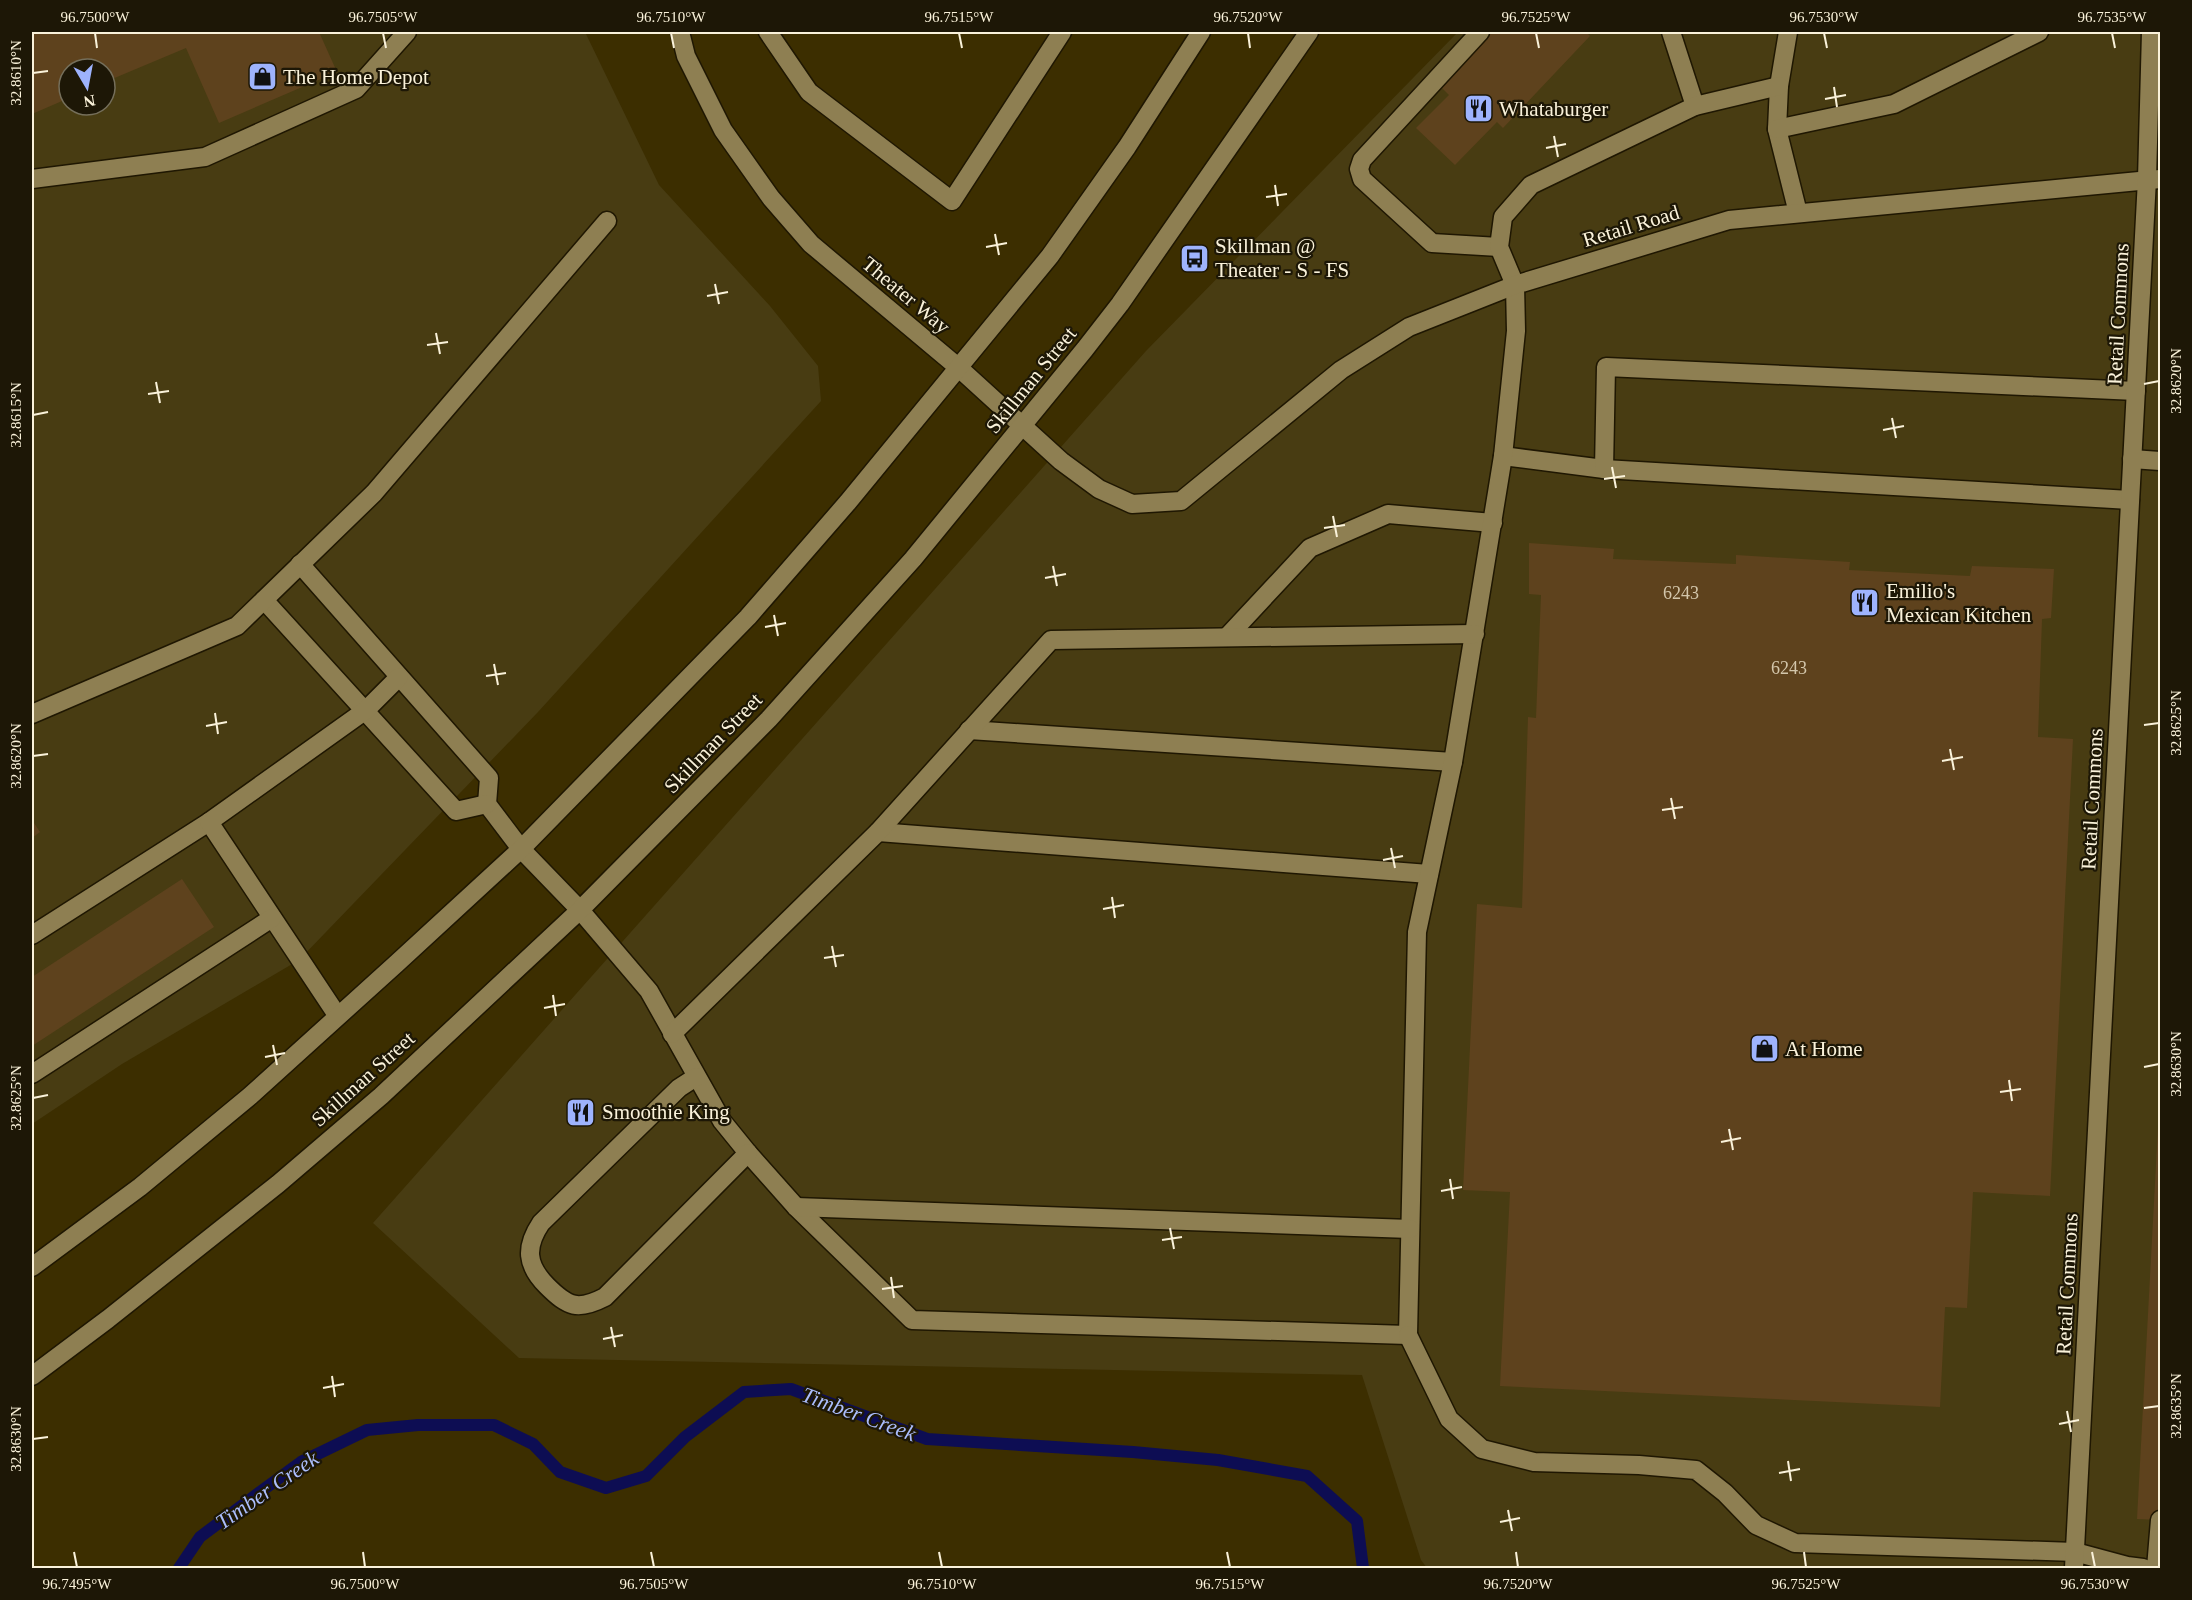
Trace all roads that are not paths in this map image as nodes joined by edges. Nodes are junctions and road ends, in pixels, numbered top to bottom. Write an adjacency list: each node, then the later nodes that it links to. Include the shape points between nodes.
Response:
1 (407, 32): 15 (main road, via 356,89 206,157)
2 (680, 32): 21 (main road, Theater Way, via 686,56 723,130 771,198 811,244)
3 (768, 32): 4 (main road, via 808,92 952,201)
4 (1062, 32)
5 (1201, 32): 21 (main road, via 1050,256)
6 (1309, 32): 23 (main road, Skillman Street, via 1120,304)
7 (1480, 32): 19 (main road, via 1362,160 1359,169 1362,179 1432,243)
8 (1671, 32): 13 (main road)
9 (1788, 32): 12 (main road)
10 (2039, 32): 14 (main road, via 1894,104)
11 (2151, 32): 16 (main road, Retail Commons)
12 (1779, 86): 13 (main road); 14 (main road)
13 (1695, 106): 19 (main road, via 1531,185 1503,217)
14 (1777, 129): 17 (main road)
15 (32, 179)
16 (2154, 179): 17 (main road, Retail Road); 22 (main road, Retail Commons)
17 (1798, 213): 20 (main road, Retail Road, via 1729,220)
18 (608, 220): 31 (main road, via 374,493)
19 (1499, 247): 20 (main road)
20 (1515, 285): 24 (main road, via 1516,331); 29 (main road, Retail Road, via 1408,327 1341,370)
21 (959, 368): 23 (main road, Theater Way); 43 (main road, via 748,616)
22 (2136, 391): 25 (main road, Retail Commons); 27 (main road, via 1606,367)
23 (1023, 427): 29 (main road, Theater Way, via 1099,489 1132,504); 45 (main road, Skillman Street, via 913,559 769,719)
24 (1503, 456): 27 (main road); 30 (main road)
25 (2132, 459): 26 (main road); 28 (main road, Retail Commons)
26 (2160, 461)
27 (1604, 469): 28 (main road)
28 (2130, 500): 59 (main road, Retail Commons)
29 (1181, 501)
30 (1493, 523): 33 (main road); 34 (main road, via 1388,514 1310,548)
31 (300, 564): 32 (main road); 35 (main road)
32 (264, 600): 36 (main road); 37 (main road, via 237,626)
33 (1475, 634): 34 (main road); 39 (main road)
34 (1227, 637): 38 (main road, via 1051,640)
35 (399, 677): 36 (main road); 40 (main road, via 489,778)
36 (366, 710): 40 (main road, via 456,811); 41 (main road)
37 (32, 714)
38 (969, 730): 39 (main road); 42 (main road)
39 (1454, 762): 44 (main road)
40 (487, 804): 43 (main road)
41 (209, 822): 46 (main road); 47 (main road)
42 (878, 832): 44 (main road); 49 (main road)
43 (521, 849): 45 (main road); 48 (main road)
44 (1430, 874): 54 (main road, via 1417,932)
45 (580, 910): 49 (main road, via 649,990); 57 (main road, Skillman Street, via 381,1096 278,1184)
46 (272, 918): 48 (main road); 50 (main road)
47 (32, 935)
48 (337, 1015): 55 (main road, via 250,1096 140,1187)
49 (672, 1034): 51 (main road)
50 (32, 1074)
51 (696, 1077): 52 (main road, via 722,1121); 52 (main road, via 670,1096 541,1223 532,1236 529,1251 536,1275 562,1302 591,1305 605,1297)
52 (748, 1153): 53 (main road)
53 (796, 1207): 54 (main road); 56 (main road, via 912,1320)
54 (1410, 1228): 56 (main road)
55 (32, 1267)
56 (1408, 1335): 59 (main road, via 1449,1419 1482,1449 1534,1462 1696,1470 1756,1525 1795,1543)
57 (32, 1376)
58 (2160, 1520): 61 (main road)
59 (2075, 1560): 60 (main road)
60 (2143, 1569)
61 (2156, 1569)

